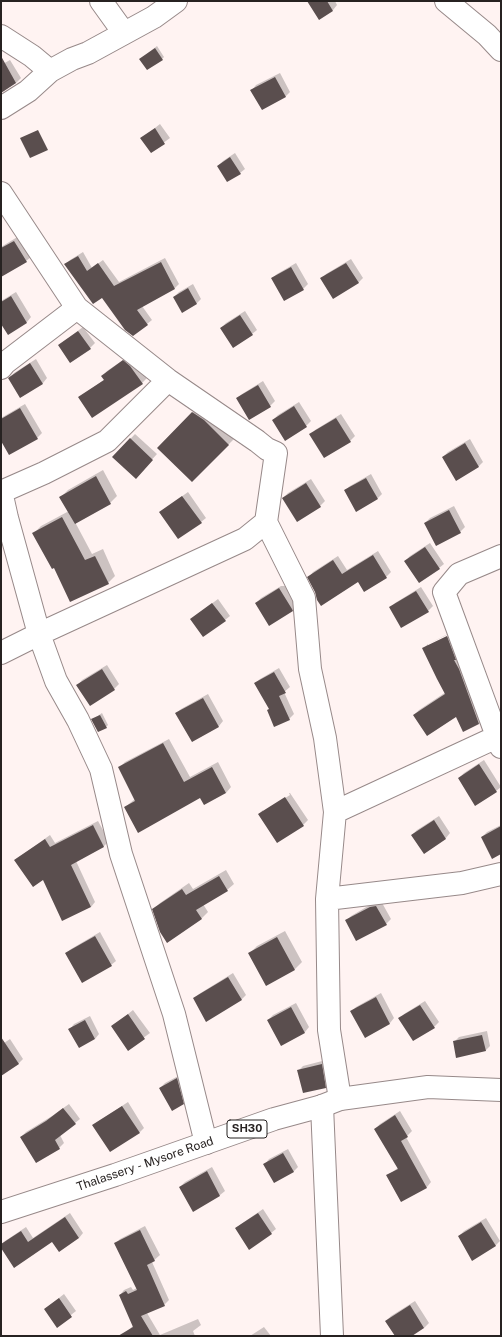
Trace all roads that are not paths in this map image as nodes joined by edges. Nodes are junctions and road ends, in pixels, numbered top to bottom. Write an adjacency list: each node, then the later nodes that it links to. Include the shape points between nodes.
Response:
1 (101, 1): 4 (street)
2 (176, 1): 4 (street, via 154,17)
3 (446, 1): 6 (street)
4 (124, 33): 7 (street)
5 (1, 36): 7 (street)
6 (501, 50)
7 (50, 71): 8 (street, via 28,91)
8 (1, 108)
9 (1, 193): 10 (street)
10 (77, 308): 11 (street); 12 (street)
11 (1, 368)
12 (168, 380): 13 (street, via 107,441); 14 (street, via 276,453)
13 (1, 492): 16 (street)
14 (266, 522): 16 (street, via 245,539); 19 (street, via 304,598 310,669 325,738)
15 (501, 556): 18 (street, via 459,574 444,592)
16 (38, 634): 17 (street); 24 (street, via 56,681 101,769 121,854 174,1014)
17 (1, 653)
18 (499, 739): 19 (street)
19 (335, 812): 21 (street)
20 (501, 874): 21 (street, via 462,883)
21 (326, 899): 23 (street)
22 (501, 1090): 23 (street, Thalassery - Mysore Road / SH30, via 428,1088)
23 (331, 1102): 24 (street, Thalassery - Mysore Road / SH30); 26 (street)
24 (206, 1143): 25 (street, Thalassery - Mysore Road / SH30)
25 (1, 1212)
26 (332, 1336)

